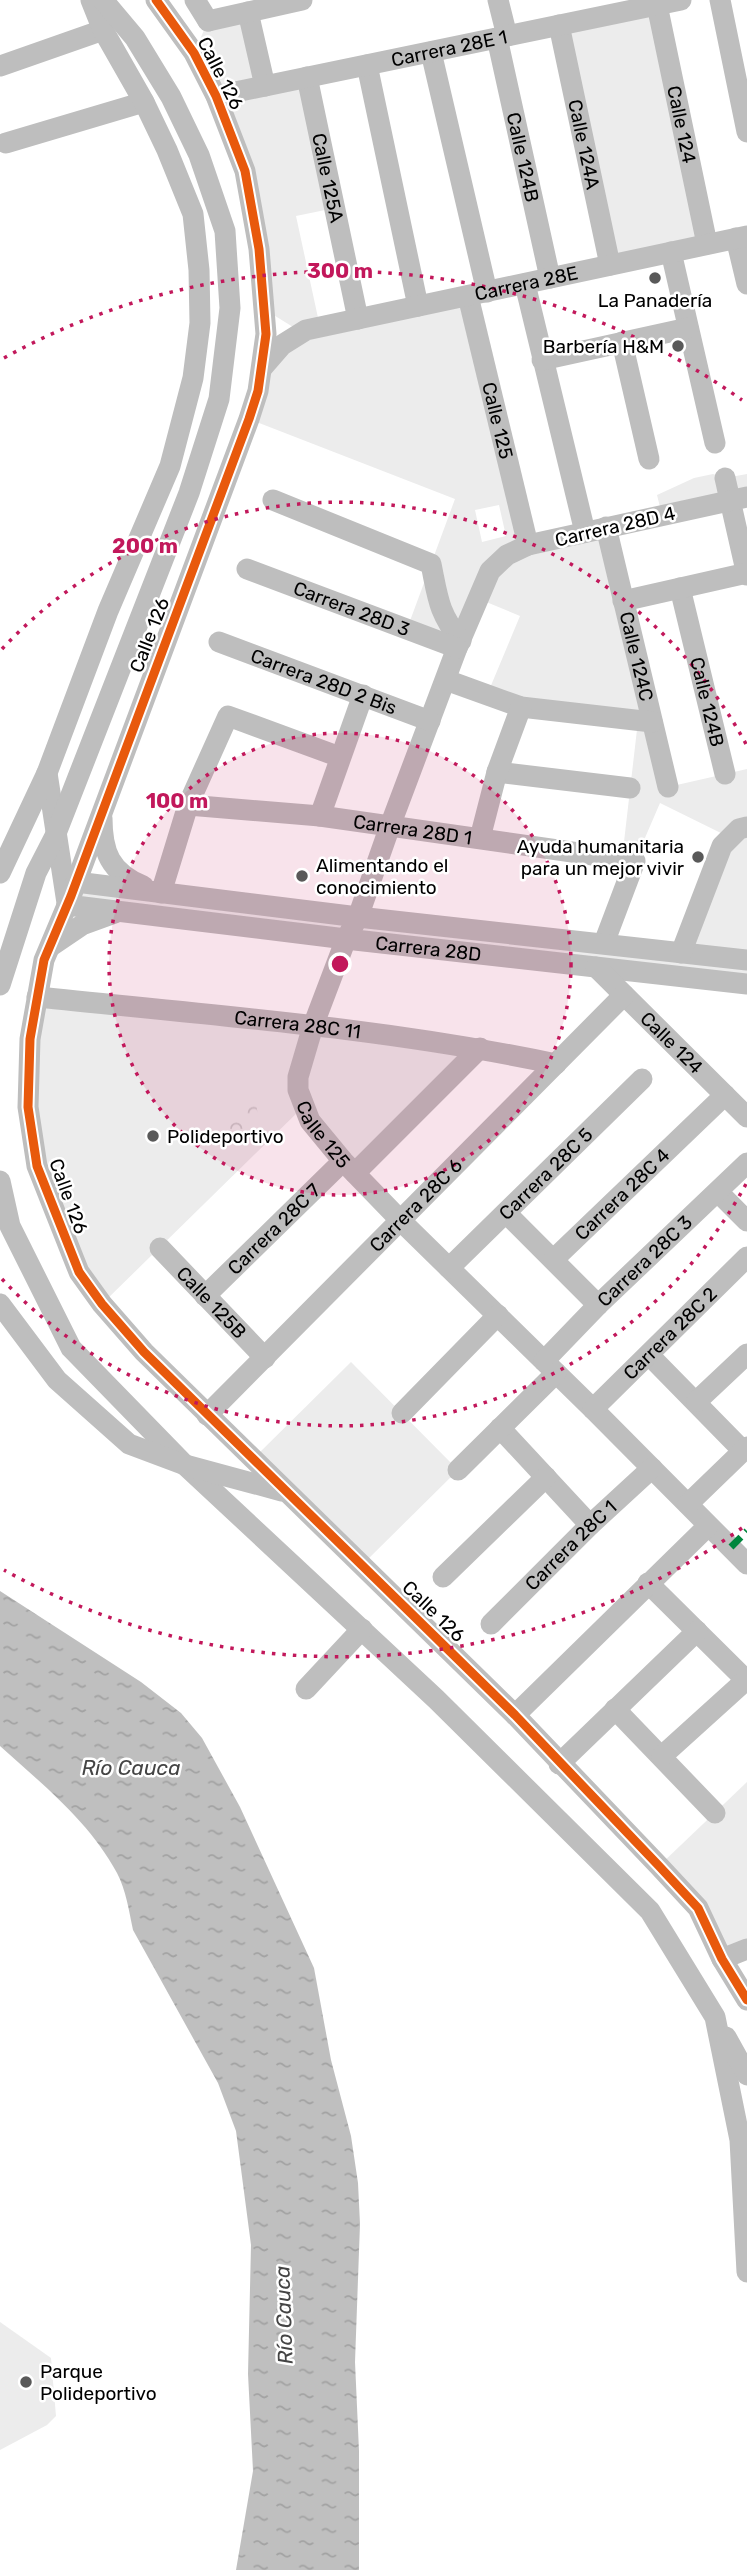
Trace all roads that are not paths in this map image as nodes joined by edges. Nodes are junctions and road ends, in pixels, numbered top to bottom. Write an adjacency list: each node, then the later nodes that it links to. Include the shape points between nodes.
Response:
1 (90, 0): 13 (street)
2 (103, 0): 71 (street, via 135,38 199,155 225,231 230,308 219,400 189,493)
3 (156, 0): 16 (street, Calle 126)
4 (195, 0): 11 (street)
5 (302, 0): 10 (street)
6 (498, 0): 14 (street, Calle 124B)
7 (681, 0): 9 (street, Carrera 28E 1)
8 (720, 0): 23 (street)
9 (657, 5): 12 (street, Carrera 28E 1); 26 (street, Calle 124)
10 (248, 12): 11 (street); 20 (street)
11 (208, 21): 16 (street)
12 (559, 25): 14 (street, Carrera 28E 1); 28 (street, Calle 124A)
13 (103, 30): 18 (street); 22 (street)
14 (502, 37): 15 (street, Carrera 28E 1); 29 (street, Calle 124B)
15 (431, 52): 17 (street, Carrera 28E 1); 32 (street)
16 (194, 53): 21 (street, Calle 126)
17 (367, 65): 19 (street, Carrera 28E 1); 34 (street)
18 (0, 66)
19 (307, 77): 20 (street, Carrera 28E 1); 35 (street, Calle 125A)
20 (265, 86): 21 (street, Carrera 28E 1)
21 (216, 96): 33 (street, Calle 126, via 245,171)
22 (144, 102): 24 (street); 62 (street, via 193,214 200,323 193,378 170,466 108,611)
23 (747, 132)
24 (6, 143)
25 (741, 237): 26 (street, Carrera 28E); 31 (street)
26 (707, 244): 27 (street, Carrera 28E)
27 (671, 252): 28 (street, Carrera 28E); 36 (street)
28 (610, 265): 29 (street, Carrera 28E)
29 (550, 278): 30 (street, Carrera 28E)
30 (525, 284): 32 (street, Carrera 28E); 39 (street, Calle 124C)
31 (747, 284)
32 (477, 294): 34 (street, Carrera 28E); 47 (street, Calle 125)
33 (265, 304): 37 (street, via 282,321); 40 (street, Calle 126)
34 (418, 306): 35 (street, Carrera 28E)
35 (358, 319): 37 (street, Carrera 28E)
36 (688, 328): 38 (street); 41 (street)
37 (306, 330): 40 (street, Carrera 28E, via 282,345)
38 (622, 342): 39 (street); 42 (street)
39 (542, 360): 46 (street, Calle 124C)
40 (262, 368): 67 (street, Calle 126, via 249,419)
41 (716, 443)
42 (649, 458)
43 (725, 478): 44 (street)
44 (738, 499): 46 (street, Carrera 28D 4); 50 (street)
45 (273, 500): 54 (street, via 431,564 439,603)
46 (595, 530): 47 (street, Carrera 28D 4); 52 (street, Calle 124C)
47 (528, 545): 49 (street, Carrera 28D 4, via 507,555)
48 (247, 569): 54 (street, Carrera 28D 3)
49 (490, 571): 54 (street, Calle 125)
50 (747, 574): 51 (street)
51 (680, 588): 52 (street); 63 (street, Calle 124B)
52 (623, 600): 59 (street, Calle 124C)
53 (219, 642): 56 (street, Carrera 28D 2 Bis)
54 (459, 645): 55 (street, Calle 125)
55 (446, 680): 57 (street); 58 (street, Calle 125)
56 (363, 695): 58 (street, Carrera 28D 2 Bis); 60 (street)
57 (521, 708): 59 (street); 61 (street)
58 (430, 721): 69 (street, Calle 125)
59 (652, 722): 64 (street, Calle 124C)
60 (340, 757): 66 (street, via 228,716); 68 (street)
61 (497, 772): 65 (street); 72 (street)
62 (47, 773): 71 (street); 73 (street)
63 (726, 774)
64 (668, 787)
65 (630, 788)
66 (188, 805): 68 (street, Carrera 28D 1); 75 (street)
67 (102, 813): 74 (street, Calle 126); 75 (street, via 102,838 118,872)
68 (320, 816): 69 (street, Carrera 28D 1)
69 (390, 826): 72 (street, Carrera 28D 1); 78 (street, Calle 125)
70 (738, 832): 82 (street, via 722,846)
71 (55, 836): 76 (street); 86 (street, via 36,873)
72 (480, 838): 80 (street, Carrera 28D 1, via 635,861)
73 (0, 873)
74 (76, 882): 75 (street, Carrera 28D); 76 (street, Calle 126)
75 (161, 893): 78 (street, Carrera 28D)
76 (67, 905): 77 (street, Carrera 28D); 81 (street, Calle 126)
77 (118, 912): 79 (street, Carrera 28D); 81 (street, via 82,925)
78 (358, 917): 79 (street, Calle 125); 80 (street, Carrera 28D)
79 (346, 939): 84 (street, Carrera 28D); 89 (street, Calle 125)
80 (604, 943): 82 (street, Carrera 28D)
81 (49, 948): 88 (street, Calle 126)
82 (681, 953): 83 (street, Carrera 28D)
83 (747, 960)
84 (596, 967): 85 (street, Carrera 28D); 87 (street, Calle 124)
85 (747, 984)
86 (0, 985)
87 (624, 995): 91 (street, Carrera 28C 6); 93 (street, Calle 124)
88 (37, 997): 89 (street, Carrera 28C 11); 118 (street, Calle 126, via 30,1039 28,1107 37,1166 63,1234 79,1272 102,1304)
89 (313, 1026): 90 (street, Carrera 28C 11); 96 (street, Calle 125, via 298,1090 310,1121)
90 (480, 1048): 91 (street, Carrera 28C 11); 96 (street, Carrera 28C 7)
91 (556, 1064): 100 (street, Carrera 28C 6)
92 (642, 1079): 99 (street, Carrera 28C 5)
93 (725, 1095): 94 (street, Calle 124); 104 (street, Carrera 28C 4)
94 (747, 1117)
95 (747, 1163): 98 (street, Carrera 28C 3)
96 (349, 1167): 100 (street, Calle 125); 106 (street, Carrera 28C 7)
97 (0, 1181): 114 (street, via 10,1226 71,1348)
98 (718, 1192): 101 (street); 108 (street, Carrera 28C 3)
99 (506, 1213): 104 (street); 105 (street, Carrera 28C 5)
100 (401, 1221): 105 (street, Calle 125); 112 (street, Carrera 28C 6)
101 (747, 1222)
102 (160, 1248): 106 (street, Calle 125B)
103 (747, 1258): 111 (street, Carrera 28C 2)
104 (554, 1259): 108 (street)
105 (449, 1268): 109 (street, Calle 125)
106 (205, 1296): 112 (street, Calle 125B)
107 (0, 1304): 120 (street, via 57,1380)
108 (598, 1305): 113 (street, Carrera 28C 3)
109 (498, 1315): 113 (street, Calle 125); 117 (street)
110 (747, 1354): 115 (street)
111 (649, 1355): 115 (street); 116 (street, Carrera 28C 2)
112 (265, 1358): 118 (street, Carrera 28C 6)
113 (550, 1367): 116 (street, Calle 125); 119 (street, Carrera 28C 3)
114 (119, 1398): 120 (street); 122 (street)
115 (697, 1401): 121 (street)
116 (593, 1409): 123 (street, Calle 125)
117 (401, 1413)
118 (207, 1415): 126 (street, Calle 126)
119 (500, 1428): 124 (street, Carrera 28C 3); 125 (street)
120 (129, 1444): 122 (street)
121 (745, 1449): 127 (street)
122 (185, 1465): 126 (street); 134 (street)
123 (652, 1468): 127 (street, Calle 125); 128 (street, Carrera 28C 1)
124 (458, 1469)
125 (546, 1477): 128 (street); 131 (street)
126 (284, 1491): 139 (street, Calle 126)
127 (688, 1504): 129 (street, Calle 125)
128 (590, 1525): 133 (street, Carrera 28C 1)
129 (708, 1526): 130 (street, Calle 125); 132 (street)
130 (747, 1564)
131 (443, 1577)
132 (648, 1584): 135 (street); 139 (street)
133 (491, 1624)
134 (362, 1629): 137 (street); 146 (street, via 650,1911)
135 (697, 1632): 136 (street); 138 (street)
136 (747, 1681): 140 (street)
137 (306, 1689)
138 (615, 1709): 140 (street); 141 (street)
139 (514, 1714): 141 (street, Calle 126)
140 (662, 1756): 142 (street)
141 (559, 1764): 144 (street, Calle 126, via 698,1908)
142 (715, 1813)
143 (747, 1949): 144 (street)
144 (722, 1959): 145 (street)
145 (744, 1990)
146 (715, 2017): 147 (street); 148 (street, via 740,2140)
147 (747, 2075)
148 (747, 2272)

